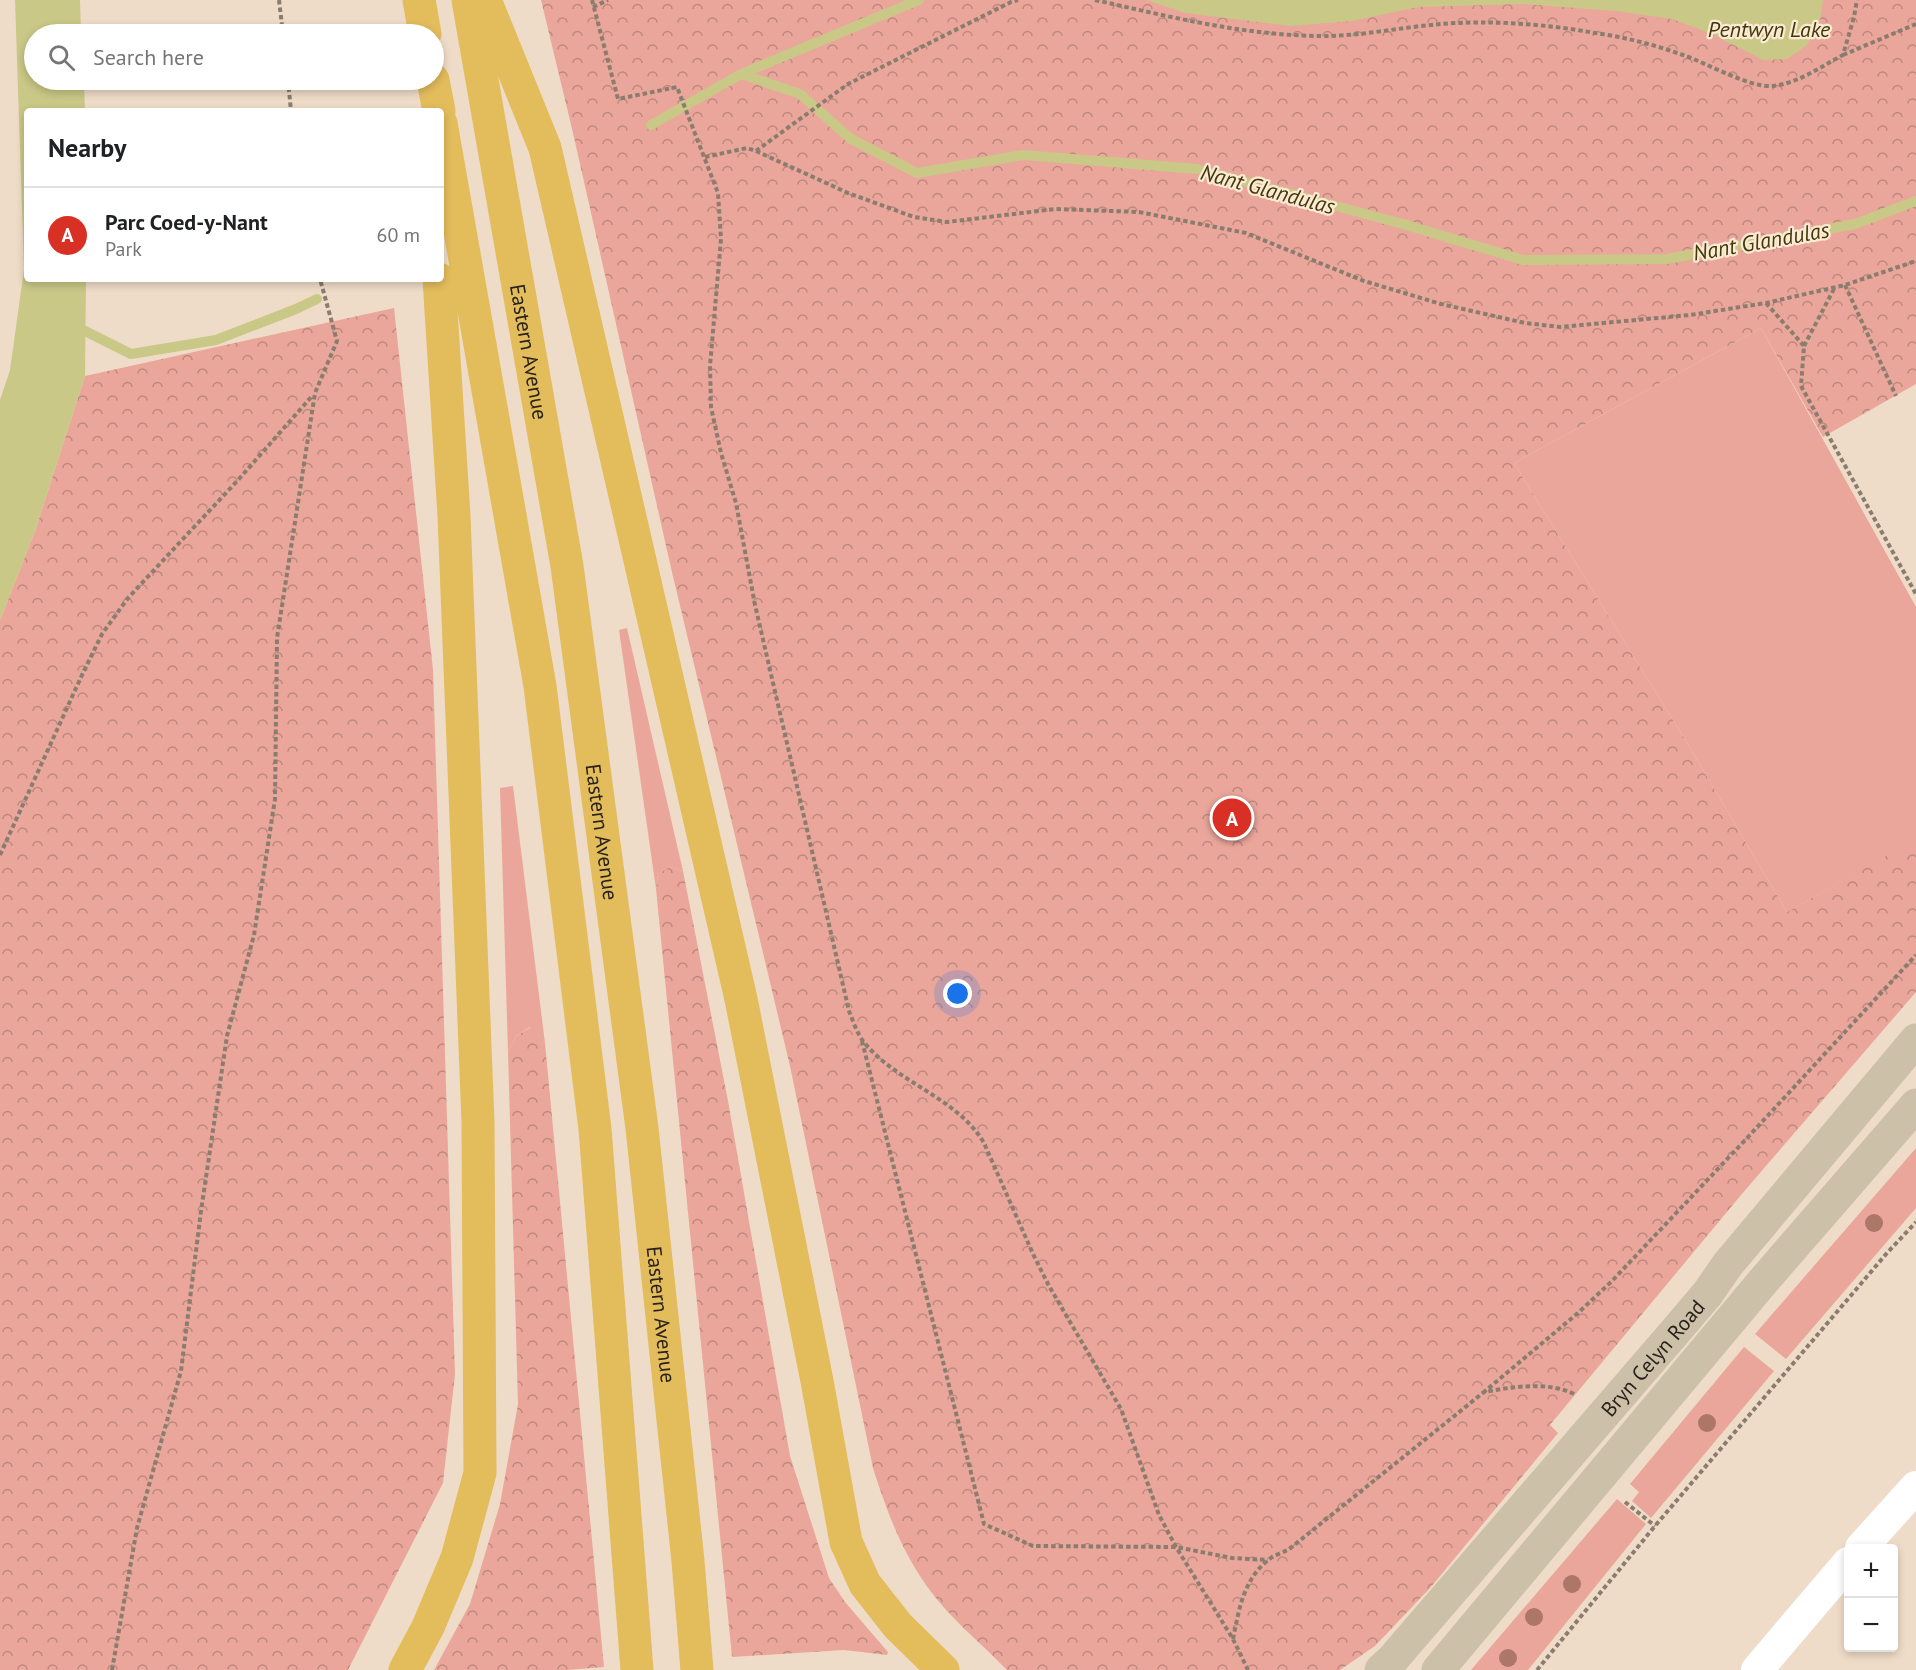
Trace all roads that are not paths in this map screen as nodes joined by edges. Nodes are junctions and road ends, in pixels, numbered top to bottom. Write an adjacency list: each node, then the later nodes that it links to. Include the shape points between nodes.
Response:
1 (468, 0): 16 (highway, Eastern Avenue, via 569,578 642,1128)
2 (485, 0): 17 (highway, via 544,148 561,216 741,999 818,1381 846,1542 865,1584 898,1626)
3 (427, 90): 5 (highway)
4 (435, 90): 6 (highway)
5 (428, 108)
6 (438, 108)
7 (444, 140): 15 (highway, Eastern Avenue, via 542,698 595,1129)
8 (439, 282): 14 (highway, via 454,516 478,1122 480,1473 457,1558)
9 (1916, 1040): 18 (street, Bryn Celyn Road, via 1680,1326)
10 (1916, 1104): 19 (street, Bryn Celyn Road)
11 (1916, 1487): 12 (street)
12 (1865, 1544)
13 (1844, 1568): 20 (street)
14 (405, 1670)
15 (637, 1670)
16 (697, 1670)
17 (943, 1670)
18 (1381, 1670)
19 (1437, 1670)
20 (1757, 1670)

